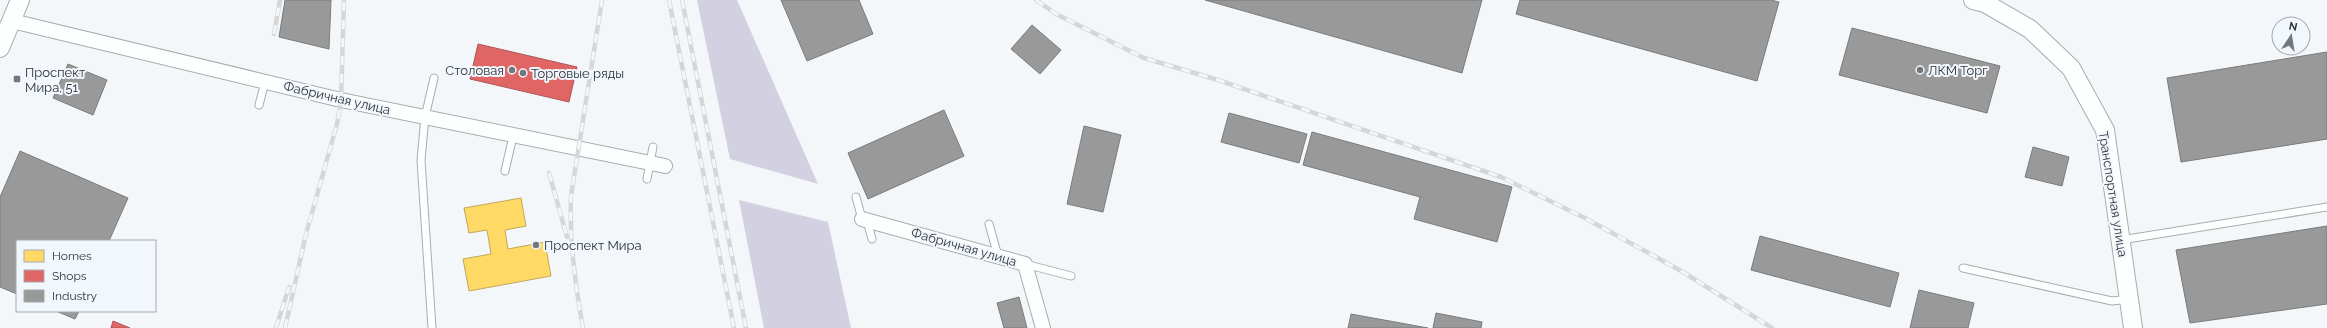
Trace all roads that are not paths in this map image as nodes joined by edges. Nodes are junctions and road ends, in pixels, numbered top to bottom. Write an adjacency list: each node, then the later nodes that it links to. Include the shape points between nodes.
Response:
1 (20, 0): 3 (street)
2 (1973, 0): 20 (street, Транспортная улица, via 1985,3 2030,29 2071,68 2105,130)
3 (12, 21): 4 (street); 6 (street, Фабричная улица)
4 (0, 48)
5 (434, 78): 8 (lane)
6 (264, 82): 7 (lane); 8 (street, Фабричная улица)
7 (259, 105)
8 (424, 117): 9 (street, Фабричная улица); 26 (lane, via 421,160)
9 (513, 136): 11 (street, Фабричная улица); 13 (lane)
10 (653, 147): 11 (lane)
11 (650, 163): 12 (street, Фабричная улица); 14 (lane)
12 (665, 166)
13 (506, 170)
14 (647, 179)
15 (856, 197): 17 (lane)
16 (2327, 207): 20 (lane)
17 (864, 220): 19 (lane); 21 (street, Фабричная улица)
18 (989, 224): 21 (lane)
19 (872, 239)
20 (2121, 240): 25 (street, Транспортная улица)
21 (998, 256): 22 (street, Фабричная улица)
22 (1025, 264): 24 (lane); 27 (street, Фабричная улица)
23 (1963, 268): 25 (lane, via 2112,301)
24 (1071, 276)
25 (2129, 299): 28 (street, Транспортная улица)
26 (432, 328)
27 (1044, 328)
28 (2133, 328)

